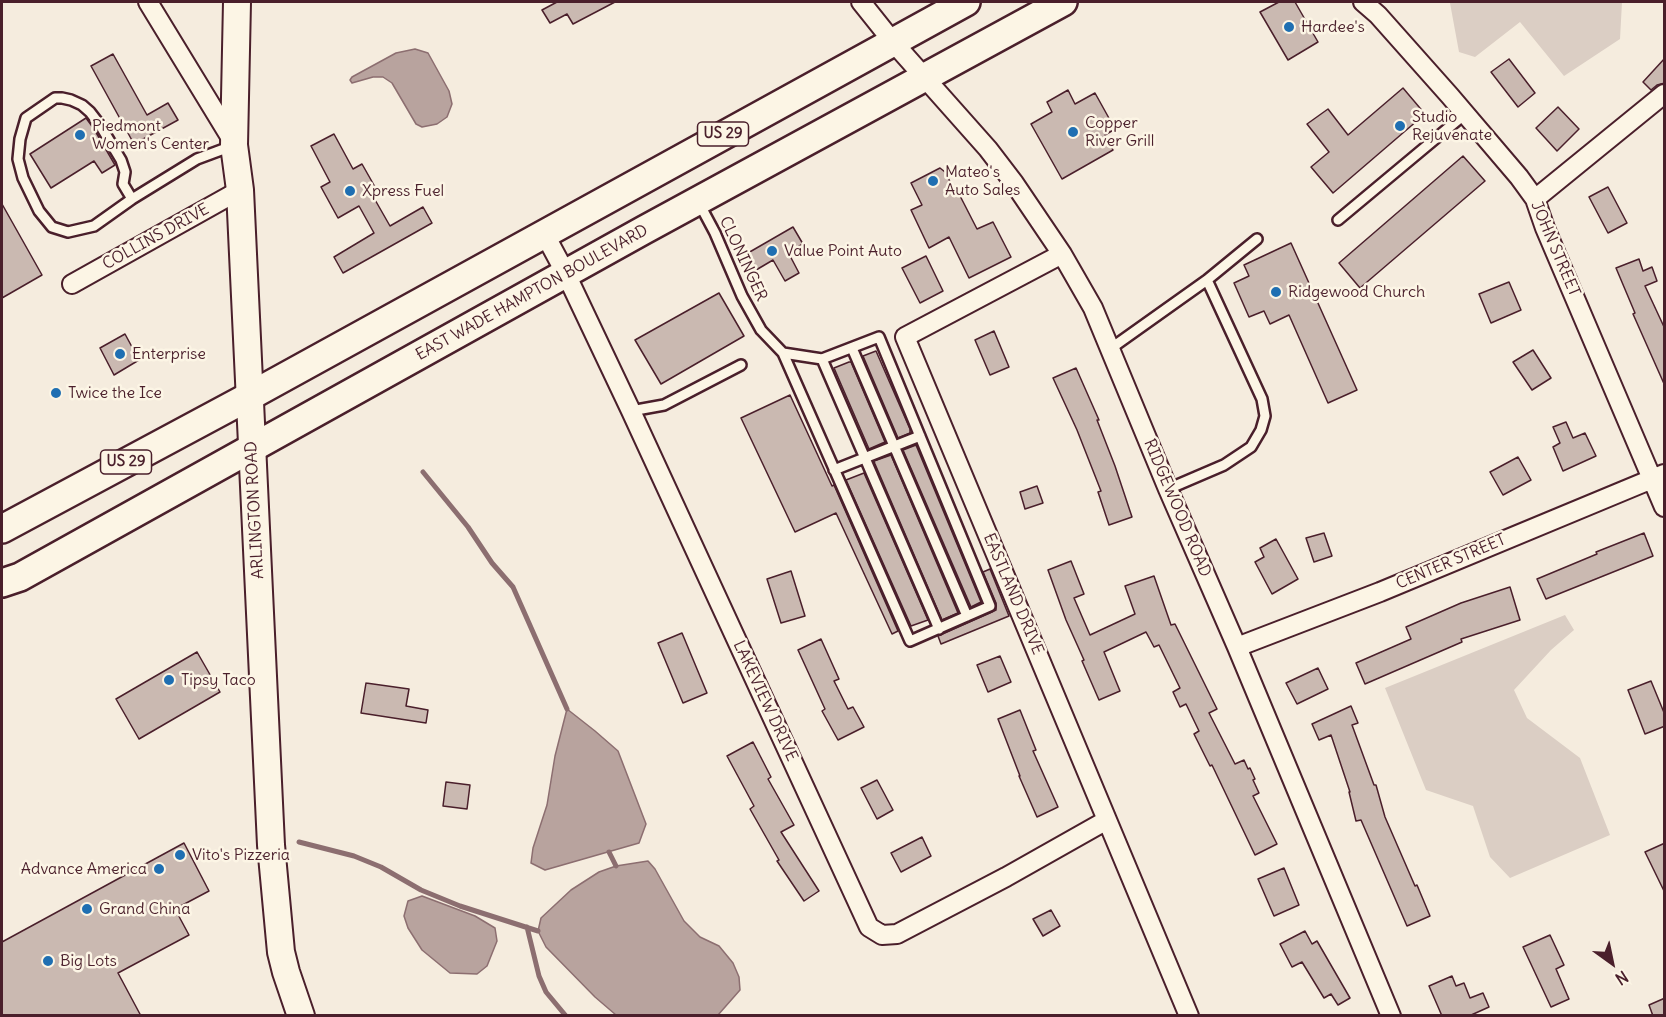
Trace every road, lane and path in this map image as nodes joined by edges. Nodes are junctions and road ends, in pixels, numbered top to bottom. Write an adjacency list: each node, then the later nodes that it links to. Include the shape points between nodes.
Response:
1 (148, 2): 11 (street)
2 (237, 2): 11 (main road, ARLINGTON ROAD)
3 (861, 2): 7 (street, RIDGEWOOD ROAD)
4 (966, 2): 7 (main road, US 29)
5 (1063, 2): 8 (main road, EAST WADE HAMPTON BOULEVARD / US 29)
6 (1363, 2): 10 (street, JOHN STREET)
7 (893, 42): 8 (street, RIDGEWOOD ROAD); 17 (main road, US 29)
8 (925, 78): 15 (main road, EAST WADE HAMPTON BOULEVARD / US 29); 19 (street, RIDGEWOOD ROAD, via 988,149)
9 (1665, 94): 14 (street)
10 (1465, 114): 14 (street, JOHN STREET); 16 (lane)
11 (234, 145): 12 (main road, ARLINGTON ROAD); 13 (lane, via 197,159)
12 (240, 190): 22 (street, COLLINS DRIVE); 28 (main road, ARLINGTON ROAD)
13 (132, 199): 13 (lane, via 94,226 68,232 52,227 39,211 18,159 26,118 55,98 82,105 100,125 121,160 123,184)
14 (1535, 199): 35 (street, JOHN STREET)
15 (698, 201): 20 (main road, EAST WADE HAMPTON BOULEVARD / US 29); 25 (lane, CLONINGER, via 742,296 761,330)
16 (1338, 220)
17 (544, 233): 20 (street, LAKEVIEW DRIVE); 28 (main road, US 29)
18 (1257, 239): 21 (lane)
19 (1062, 254): 24 (street, RIDGEWOOD ROAD, via 1093,308); 43 (street, EASTLAND DRIVE, via 905,337)
20 (566, 274): 29 (street, LAKEVIEW DRIVE); 32 (main road, EAST WADE HAMPTON BOULEVARD / US 29)
21 (1207, 280): 24 (lane); 36 (lane, via 1262,399 1265,417 1251,447 1224,465)
22 (72, 284)
23 (852, 348): 26 (lane); 30 (lane, via 879,337); 31 (lane)
24 (1110, 349): 36 (street, RIDGEWOOD ROAD)
25 (783, 354): 26 (lane); 34 (lane, CLONINGER)
26 (822, 359): 33 (lane)
27 (741, 365): 29 (lane, via 664,405)
28 (250, 396): 32 (main road, ARLINGTON ROAD); 38 (main road, US 29)
29 (631, 411): 43 (street, LAKEVIEW DRIVE, via 865,920 875,932 897,934)
30 (920, 436): 31 (lane); 40 (lane, via 990,606)
31 (894, 446): 33 (lane); 40 (lane)
32 (252, 447): 39 (main road, EAST WADE HAMPTON BOULEVARD / US 29, via 20,577); 44 (main road, ARLINGTON ROAD, via 278,930 286,972)
33 (865, 458): 34 (lane); 41 (lane)
34 (834, 470): 41 (lane, CLONINGER, via 910,641)
35 (1659, 476): 37 (street, JOHN STREET); 42 (street, CENTER STREET)
36 (1168, 489): 42 (street, RIDGEWOOD ROAD)
37 (1665, 507)
38 (2, 529)
39 (2, 583)
40 (967, 616): 41 (lane)
41 (939, 629)
42 (1237, 647): 46 (street, RIDGEWOOD ROAD)
43 (1107, 820): 45 (street, EASTLAND DRIVE)
44 (301, 1016)
45 (1189, 1016)
46 (1391, 1016)

